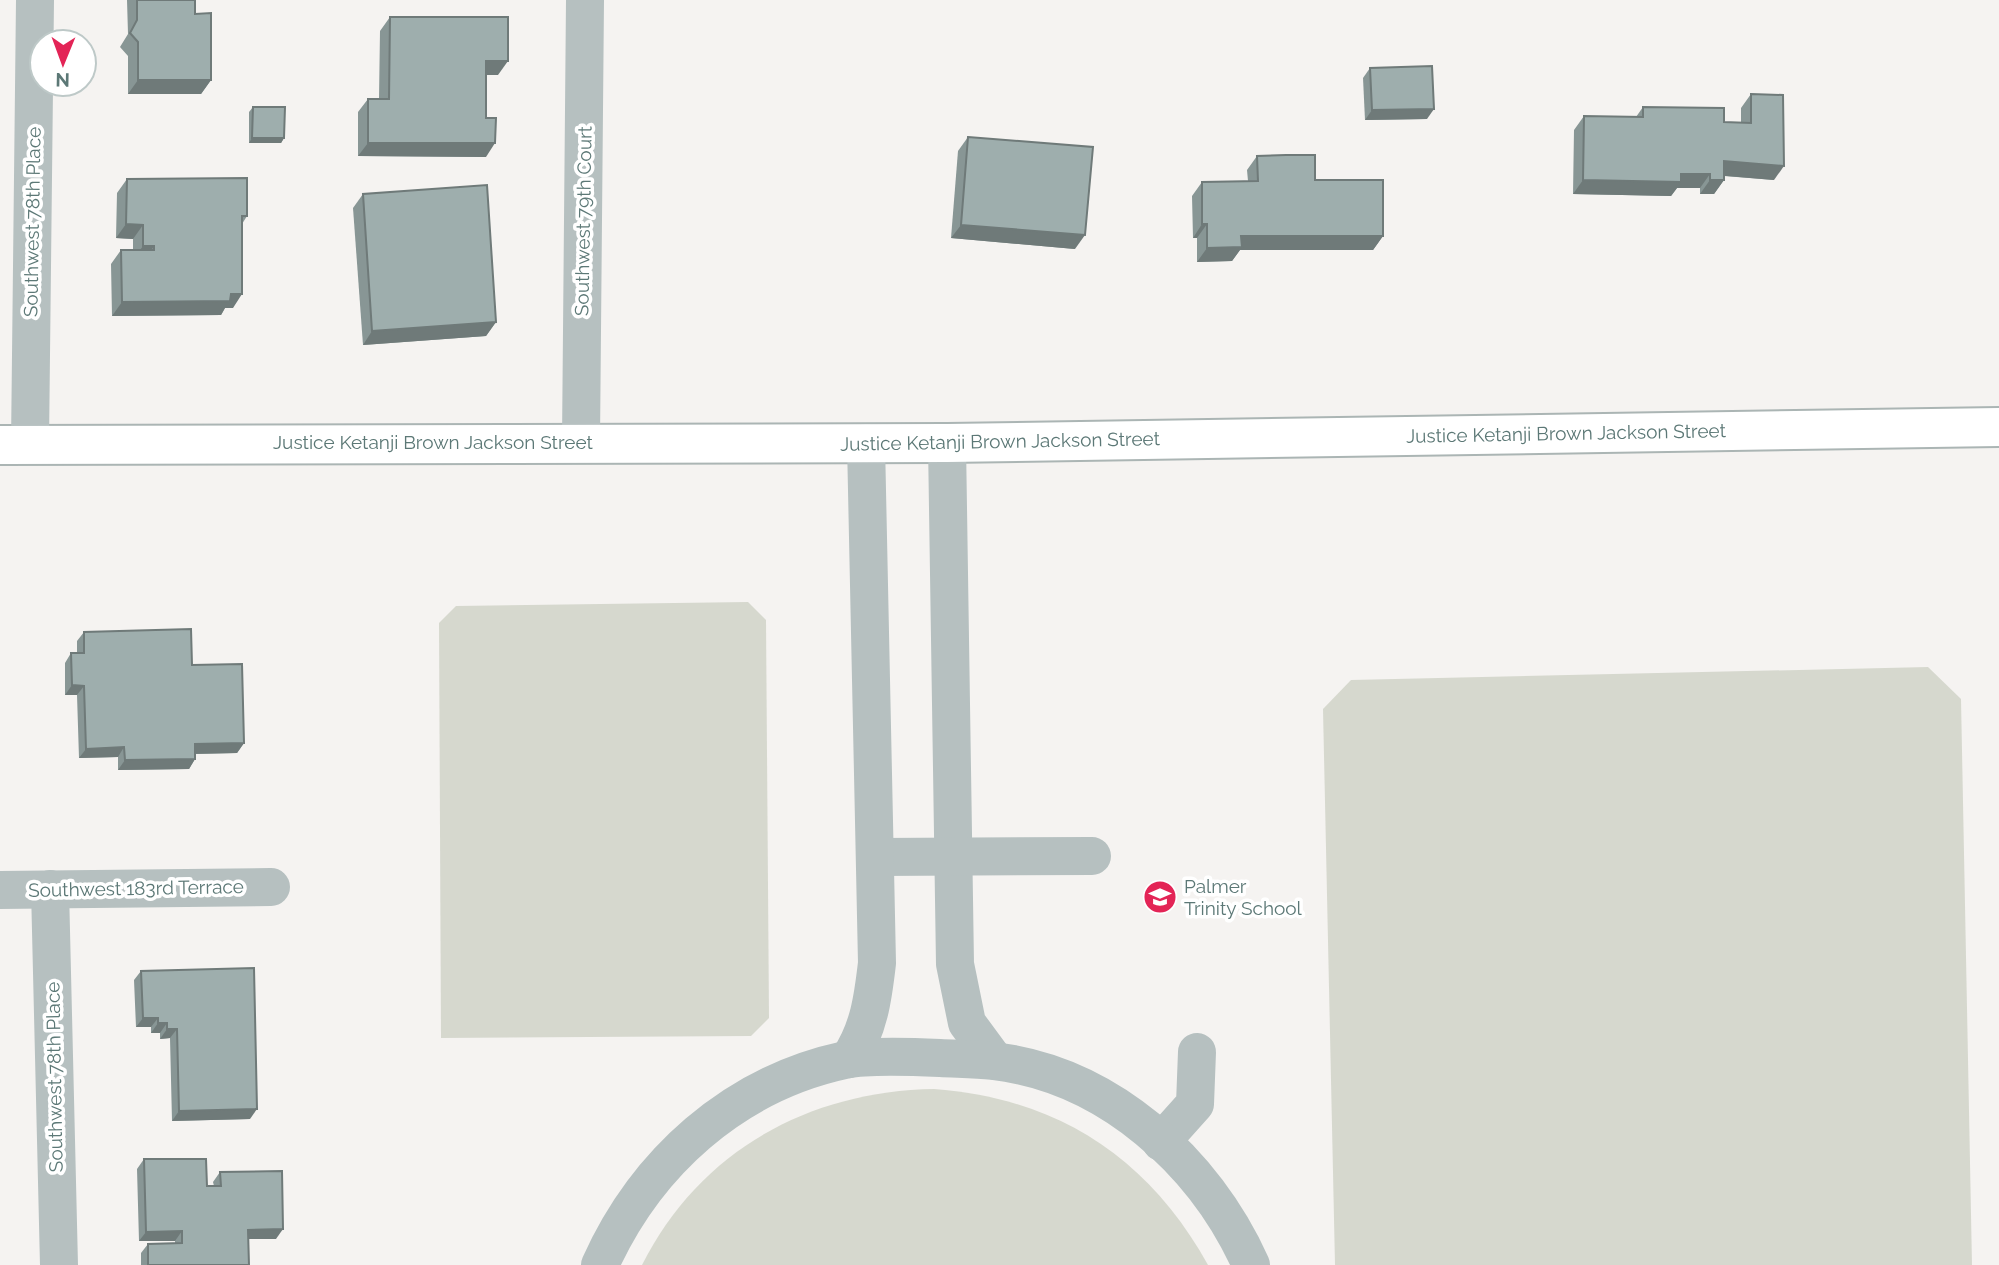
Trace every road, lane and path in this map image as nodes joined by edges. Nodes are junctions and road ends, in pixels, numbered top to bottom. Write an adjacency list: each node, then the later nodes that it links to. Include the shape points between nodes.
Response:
1 (35, 0): 3 (street, Southwest 78th Place)
2 (585, 0): 5 (street, Southwest 79th Court)
3 (17, 112): 8 (street, Southwest 78th Place)
4 (1999, 427): 7 (main road, Justice Ketanji Brown Jackson Street)
5 (582, 441): 6 (main road, Justice Ketanji Brown Jackson Street); 8 (main road, Justice Ketanji Brown Jackson Street)
6 (866, 443): 7 (main road, Justice Ketanji Brown Jackson Street); 10 (street)
7 (947, 443): 11 (street)
8 (15, 444)
9 (1092, 856): 11 (street)
10 (876, 857): 11 (street); 16 (street, via 873,999 860,1041)
11 (954, 857): 17 (street, via 955,964 960,999 967,1023)
12 (271, 887): 13 (street, Southwest 183rd Terrace)
13 (50, 889): 14 (street, Southwest 183rd Terrace); 19 (street, Southwest 78th Place)
14 (0, 890)
15 (1197, 1052): 18 (street, via 1195,1104)
16 (849, 1059): 17 (street); 20 (street, via 774,1084 696,1133 634,1200)
17 (995, 1061): 18 (street, via 1055,1076 1101,1097)
18 (1161, 1142): 21 (street, via 1200,1180 1222,1210)
19 (59, 1265)
20 (600, 1265)
21 (1251, 1265)

